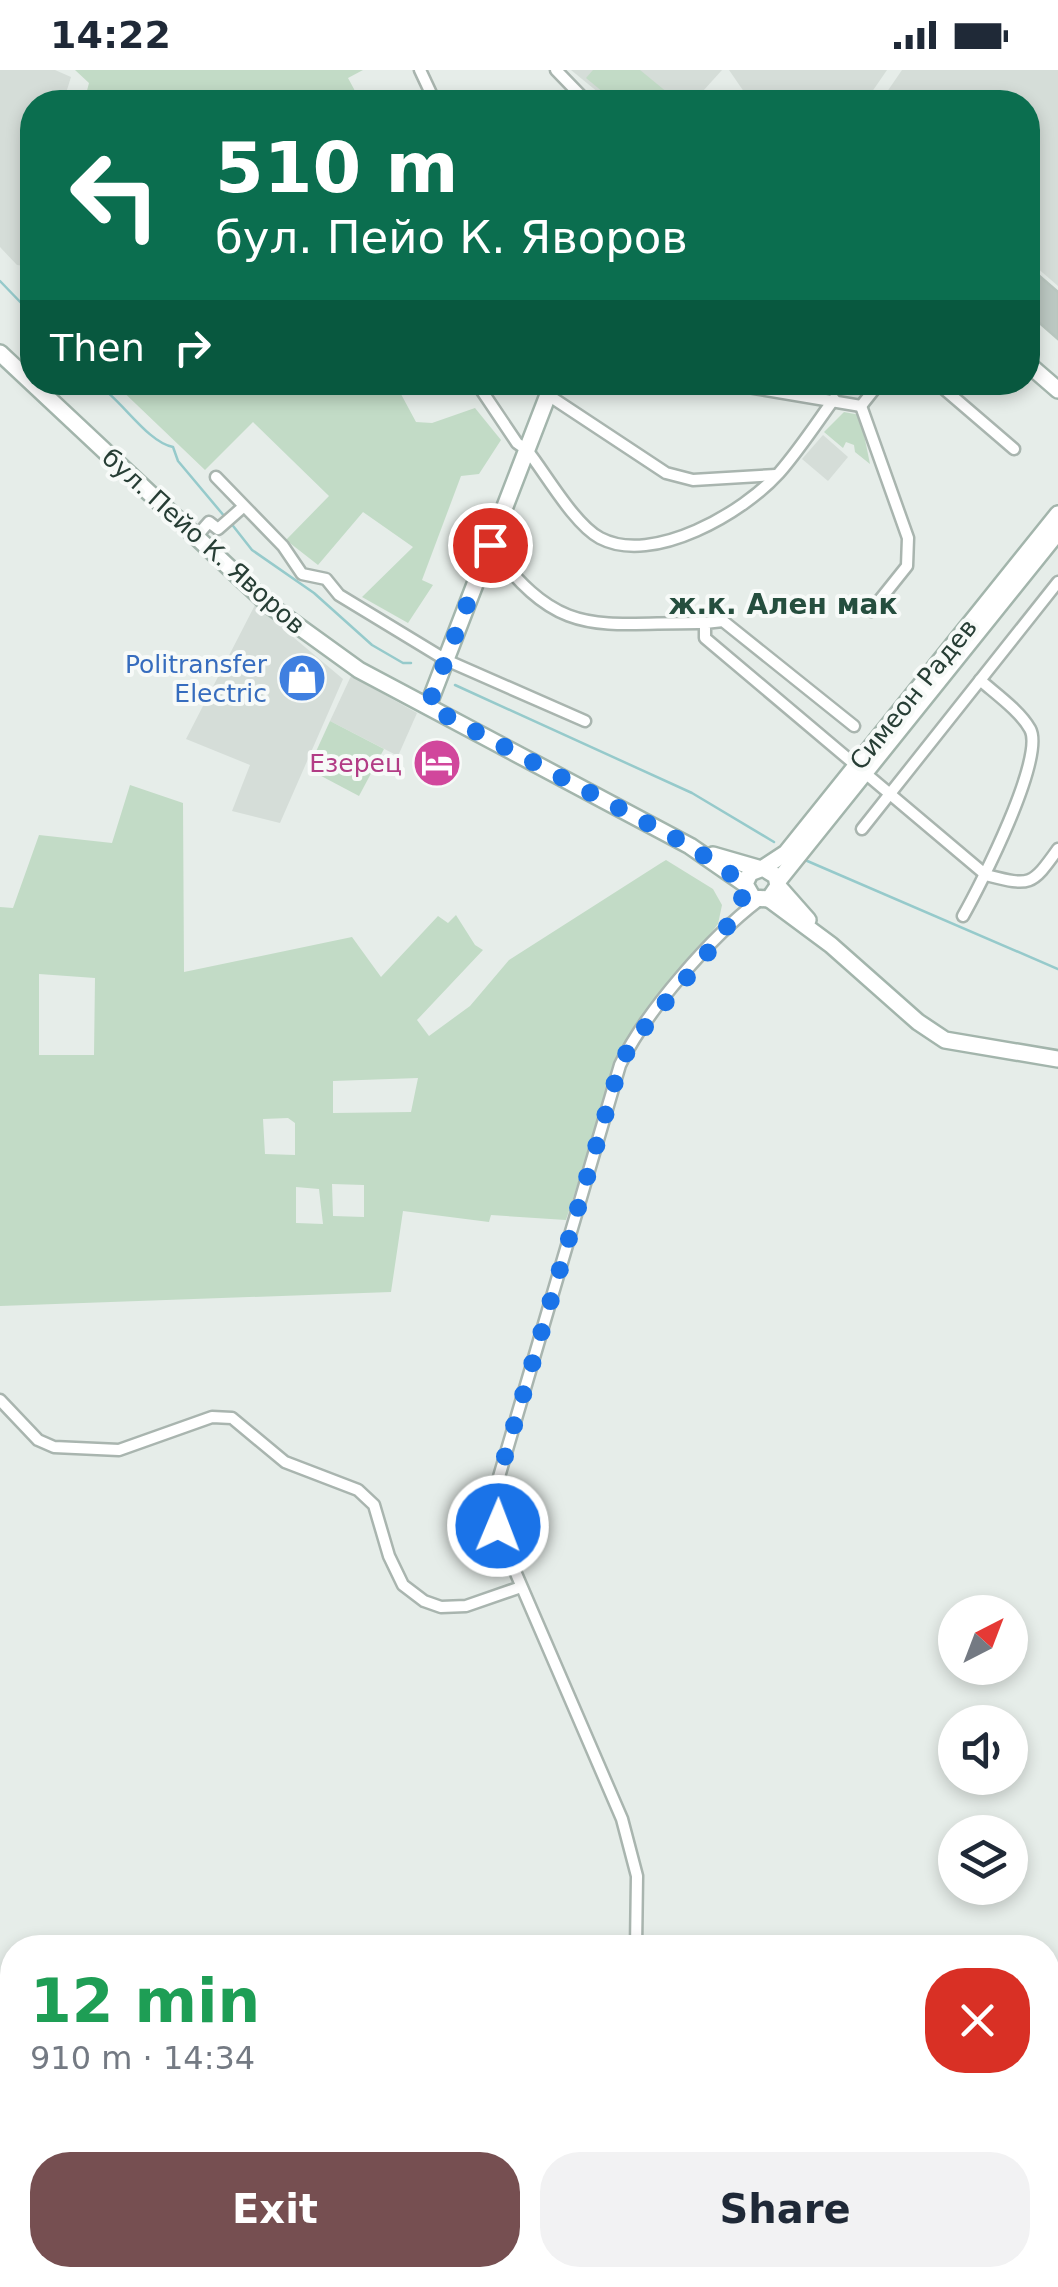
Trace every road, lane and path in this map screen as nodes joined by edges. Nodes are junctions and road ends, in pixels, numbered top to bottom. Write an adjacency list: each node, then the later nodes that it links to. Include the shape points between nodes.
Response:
1 (556, 70): 2 (street)
2 (575, 90)
3 (0, 353): 4 (street, бул. Пейо К. Яворов)
4 (20, 372)
5 (45, 395): 21 (street, бул. Пейо К. Яворов)
6 (485, 395): 15 (street)
7 (548, 395): 15 (street)
8 (558, 395): 16 (street, via 666,473 693,480)
9 (807, 395): 12 (street)
10 (870, 395): 13 (street)
11 (951, 395): 14 (street)
12 (834, 399): 13 (street); 16 (street)
13 (861, 406): 24 (street, via 908,538 907,566)
14 (1014, 449)
15 (527, 450): 16 (street, via 589,530 632,545 683,536 730,512); 22 (street)
16 (777, 475)
17 (216, 477): 18 (street)
18 (240, 510): 21 (street, via 218,529 209,522); 26 (street, via 283,546 302,574 326,579 339,594)
19 (1058, 514): 31 (street, Симеон Радев)
20 (1058, 532): 31 (street, Симеон Радев)
21 (196, 537): 28 (street, бул. Пейо К. Яворов, via 307,636)
22 (490, 545): 25 (street, via 533,598 582,623); 26 (street)
23 (1058, 582): 27 (street)
24 (872, 611)
25 (705, 623): 30 (street, via 723,621); 31 (street, via 705,638)
26 (446, 660): 28 (street); 29 (street)
27 (980, 680): 32 (street); 37 (street, via 1030,727 1034,740)
28 (428, 706): 34 (street, бул. Пейо К. Яворов)
29 (585, 720)
30 (854, 726)
31 (860, 769): 32 (street); 36 (street, Симеон Радев, via 786,853); 38 (street, Симеон Радев)
32 (890, 793): 33 (street); 37 (street)
33 (862, 829)
34 (690, 846): 36 (street, бул. Пейо К. Яворов); 38 (street, бул. Пейо К. Яворов)
35 (1058, 849): 37 (street, via 1032,882)
36 (760, 868): 38 (street, via 772,872); 38 (street, Симеон Радев, via 748,876)
37 (986, 875): 39 (street)
38 (762, 890): 40 (street, бул. Пейо К. Яворов, via 945,1040); 42 (street, via 640,1030 620,1065 496,1487 495,1516)
39 (963, 916)
40 (1058, 1059)
41 (0, 1400): 42 (street, via 38,1440 54,1447 118,1450 212,1416 232,1418 285,1462 358,1490 374,1506 402,1584 424,1601 466,1606)
42 (521, 1587): 43 (street, via 622,1819 637,1876)
43 (636, 1935)

